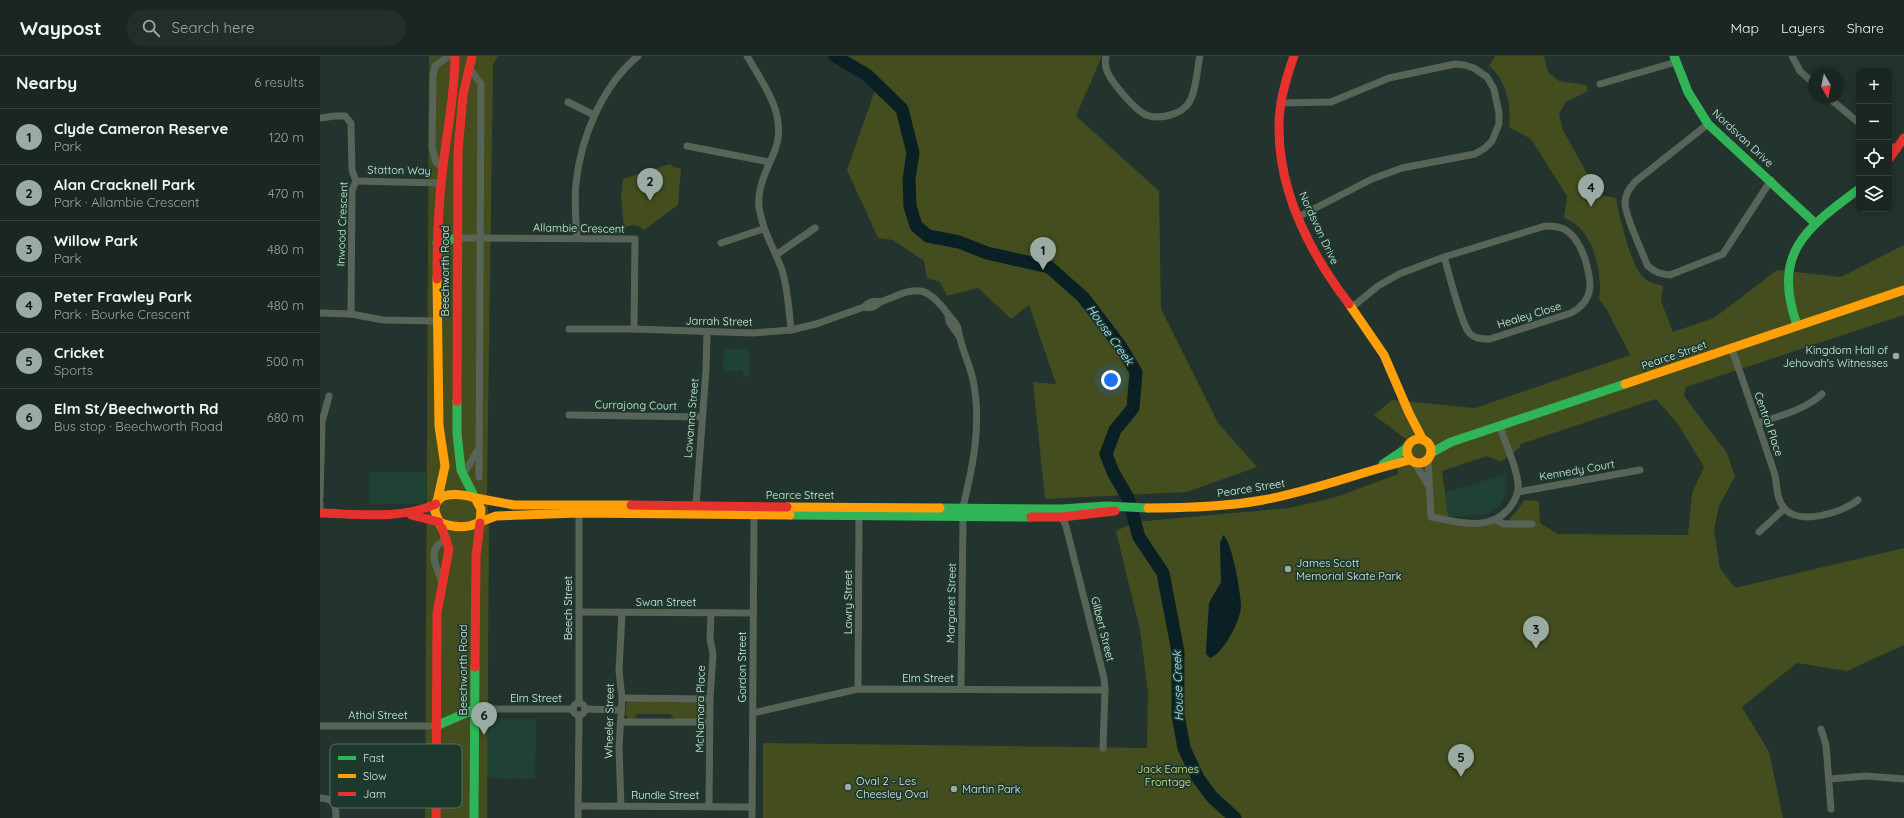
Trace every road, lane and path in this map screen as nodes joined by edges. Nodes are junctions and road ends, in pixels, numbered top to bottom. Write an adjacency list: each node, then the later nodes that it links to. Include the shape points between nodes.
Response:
1 (449, 56): 25 (street, via 435,66 433,76 432,148 436,162)
2 (455, 56): 25 (main road, Beechworth Road, via 455,80)
3 (472, 56): 11 (main road, Beechworth Road)
4 (638, 56): 17 (street, via 614,84)
5 (747, 56): 24 (street, via 769,94 779,119 778,140)
6 (1106, 56): 7 (street, via 1106,69 1111,78 1135,108 1152,116 1173,114 1188,105)
7 (1200, 56)
8 (1294, 56): 15 (main road, Nordsvan Drive)
9 (1792, 56): 12 (street, via 1800,71)
10 (1675, 59): 13 (street); 20 (main road, Nordsvan Drive, via 1683,84 1695,107)
11 (470, 69): 34 (main road, Beechworth Road, via 464,95 458,152); 35 (street, via 481,84)
12 (1808, 78)
13 (1600, 84)
14 (568, 102): 17 (street)
15 (1280, 103): 30 (main road, Nordsvan Drive, via 1278,132 1282,165 1288,192); 30 (street, via 1331,102 1389,78 1454,64 1474,68 1487,77 1494,89 1499,113 1499,124 1492,141 1475,154 1402,168 1372,179)
16 (1836, 104): 19 (street)
17 (594, 115): 36 (street, via 584,144 576,184)
18 (320, 118): 27 (street, Inwood Crescent, via 345,116 351,123 352,170)
19 (1856, 120)
20 (1708, 124): 26 (main road, Nordsvan Drive); 26 (street, via 1636,181 1626,197 1628,215 1647,265 1651,269 1670,275 1723,254)
21 (1904, 138): 23 (main road)
22 (687, 146): 24 (street)
23 (1893, 147)
24 (769, 162): 33 (street, via 759,204)
25 (443, 168): 28 (main road, Beechworth Road)
26 (1770, 180): 31 (main road, Nordsvan Drive)
27 (356, 181): 28 (street, Statton Way); 44 (street, Inwood Crescent, via 352,190)
28 (441, 183): 37 (main road, Beechworth Road)
29 (1856, 191): 31 (main road)
30 (1298, 217): 42 (main road, Nordsvan Drive, via 1319,261)
31 (1816, 223): 46 (main road, via 1804,234 1790,262 1788,280)
32 (815, 228): 39 (street)
33 (763, 229): 38 (street); 39 (street)
34 (457, 238): 35 (street, Allambie Crescent); 37 (main road); 67 (main road, Beechworth Road, via 457,433)
35 (480, 238): 36 (street, Allambie Crescent); 62 (street)
36 (577, 238): 48 (street, Allambie Crescent, via 635,239)
37 (437, 243): 45 (main road, Beechworth Road)
38 (721, 243)
39 (776, 255): 49 (street, via 786,286)
40 (1444, 257): 40 (street, Healey Close, via 1545,226 1559,227 1570,234 1582,251 1590,276 1590,288 1582,306 1571,313 1490,339 1476,338 1469,332 1464,321); 42 (street, Healey Close, via 1399,274 1378,286)
41 (1904, 290): 46 (main road, Pearce Street)
42 (1351, 308): 54 (main road, Nordsvan Drive, via 1380,348)
43 (320, 313): 44 (street)
44 (351, 314): 45 (street, via 383,320)
45 (438, 321): 75 (main road, Beechworth Road, via 439,426 445,466)
46 (1800, 324): 51 (main road, Pearce Street)
47 (569, 329): 48 (street, Jarrah Street)
48 (634, 329): 50 (street, Jarrah Street)
49 (791, 330): 50 (street, Jarrah Street, via 753,333); 80 (street, Jarrah Street, via 816,324 864,307 876,300 880,302 908,292 923,291 934,296 948,314 949,322 959,336 969,364 976,402 976,440)
50 (707, 332): 56 (street, Lowanna Street)
51 (1731, 347): 57 (street, Central Place); 58 (main road, Pearce Street)
52 (1822, 394): 57 (street, via 1814,402 1803,407)
53 (329, 396): 71 (street, via 322,422)
54 (1410, 414): 59 (main road, Nordsvan Drive); 61 (main road, Nordsvan Drive)
55 (569, 415): 56 (street, Currajong Court)
56 (702, 417): 78 (street, Lowanna Street)
57 (1758, 423): 76 (street, Central Place, via 1775,474 1779,500)
58 (1500, 427): 60 (main road, Pearce Street); 70 (street, via 1517,477)
59 (1425, 441): 60 (main road, Pearce Street); 61 (main road, via 1416,439); 63 (main road, via 1429,445)
60 (1451, 442): 63 (main road, Pearce Street)
61 (1409, 445): 64 (main road, via 1407,455); 65 (main road, Pearce Street)
62 (479, 448): 67 (street); 68 (street)
63 (1429, 456): 64 (main road, via 1422,463); 69 (street)
64 (1412, 461): 65 (main road, Pearce Street); 69 (street)
65 (1378, 467): 83 (main road, Pearce Street, via 1318,487 1266,499 1218,506 1125,508 1112,512)
66 (1640, 470): 70 (street, Kennedy Court)
67 (462, 475): 72 (main road, Beechworth Road)
68 (479, 478)
69 (1429, 487): 85 (street, via 1431,517 1473,524)
70 (1518, 492): 85 (street, via 1507,512)
71 (320, 497)
72 (475, 498): 75 (main road, via 449,494 442,496); 77 (main road, Pearce Street, via 501,504); 87 (main road, via 481,509)
73 (1858, 500): 76 (street, via 1846,509 1806,518 1794,516)
74 (320, 502): 81 (street)
75 (436, 503): 82 (main road, via 422,511); 86 (main road, via 435,513)
76 (1784, 508): 89 (street)
77 (579, 509): 78 (main road, Pearce Street); 87 (main road, Pearce Street, via 496,516); 92 (street, Beech Street)
78 (696, 510): 79 (main road, Pearce Street)
79 (754, 512): 80 (main road, Pearce Street); 84 (main road, Pearce Street); 95 (street, Gordon Street)
80 (963, 512): 83 (main road, Pearce Street); 84 (main road, Pearce Street); 97 (street, Margaret Street)
81 (320, 513): 82 (main road)
82 (405, 513): 86 (main road)
83 (1062, 513): 98 (street, Gilbert Street)
84 (859, 515): 96 (street, Lawry Street)
85 (1496, 520): 88 (street, via 1504,524)
86 (439, 522): 87 (main road, via 462,528); 90 (main road)
87 (480, 522): 102 (main road, Beechworth Road, via 476,556)
88 (1532, 524)
89 (1759, 532)
90 (447, 538): 91 (main road, via 448,556); 91 (street, via 435,550 435,566)
91 (442, 582): 111 (main road, via 437,613)
92 (579, 612): 93 (street, Swan Street); 101 (street, Beech Street)
93 (622, 612): 94 (street, Swan Street); 99 (street, Wheeler Street, via 619,671)
94 (710, 613): 95 (street, Swan Street); 100 (street, McNamara Place)
95 (753, 613): 106 (street, Gordon Street)
96 (858, 689): 97 (street, Elm Street); 106 (street, Elm Street)
97 (961, 689): 98 (street, Elm Street)
98 (1105, 690): 114 (street, Gilbert Street)
99 (622, 698): 100 (street); 105 (street, Wheeler Street)
100 (710, 699): 109 (street, McNamara Place)
101 (579, 703): 103 (street); 104 (street, via 584,705)
102 (475, 709): 103 (street, Elm Street); 111 (main road); 126 (main road, Beechworth Road)
103 (573, 709): 107 (street, via 575,714)
104 (585, 710): 105 (street); 107 (street)
105 (621, 710): 108 (street, Wheeler Street)
106 (753, 713): 122 (street, Gordon Street)
107 (579, 715): 119 (street)
108 (622, 722): 109 (street); 120 (street, Wheeler Street, via 619,747)
109 (709, 722): 121 (street, McNamara Place)
110 (320, 726): 111 (street, Athol Street)
111 (436, 726): 113 (main road)
112 (1821, 729): 115 (street)
113 (436, 744)
114 (1104, 748)
115 (1830, 779): 116 (street, via 1866,776); 124 (street)
116 (1904, 779)
117 (320, 798): 118 (street)
118 (330, 799)
119 (578, 806): 120 (street, Rundle Street); 127 (street)
120 (621, 806): 121 (street, Rundle Street)
121 (709, 806): 122 (street, Rundle Street)
122 (752, 807): 128 (street, Gordon Street)
123 (335, 808): 125 (street)
124 (1831, 809)
125 (336, 818)
126 (474, 818)
127 (578, 818)
128 (752, 818)

